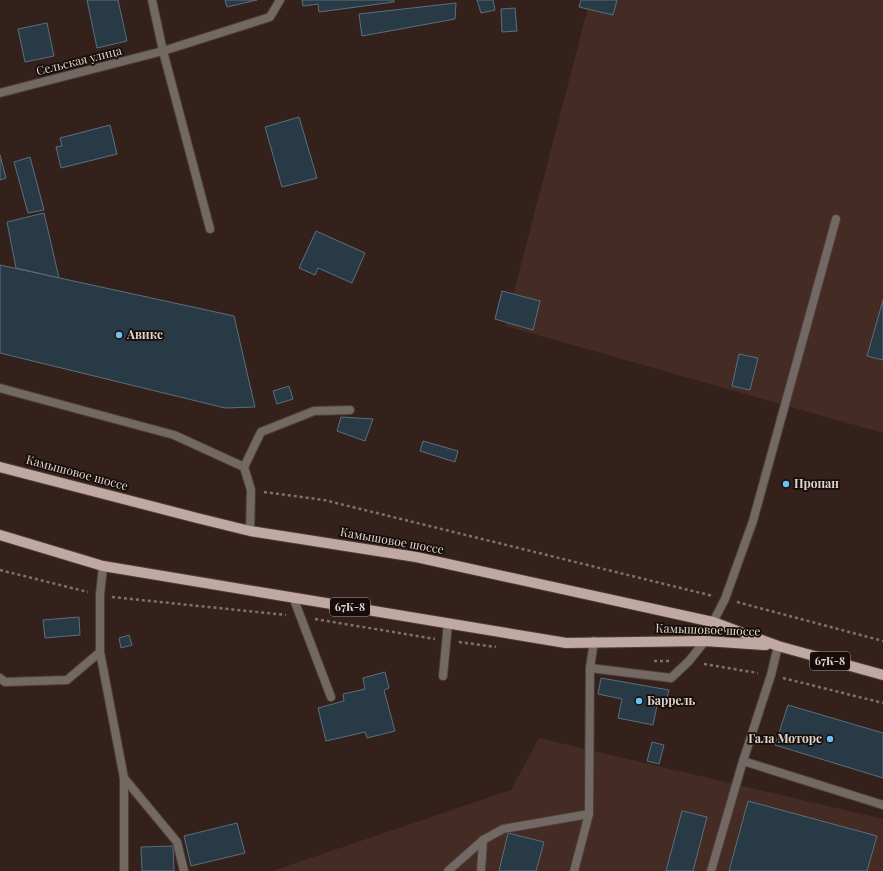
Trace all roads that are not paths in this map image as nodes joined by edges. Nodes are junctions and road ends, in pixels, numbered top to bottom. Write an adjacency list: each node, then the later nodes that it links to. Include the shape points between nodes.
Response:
1 (152, 0): 3 (street)
2 (280, 0): 3 (street, Сельская улица, via 270,18)
3 (163, 51): 4 (street, Сельская улица); 6 (street)
4 (0, 93)
5 (836, 219): 15 (street, via 752,521 725,599)
6 (210, 229)
7 (0, 388): 10 (street, via 174,435)
8 (350, 410): 10 (street, via 314,411 261,432)
9 (0, 467): 11 (main road, Камышовое шоссе / 67К-8)
10 (244, 467): 11 (street, via 251,490)
11 (250, 531): 15 (main road, Камышовое шоссе / 67К-8, via 416,557)
12 (0, 535): 13 (main road, Камышовое шоссе / 67К-8)
13 (103, 566): 14 (main road, Камышовое шоссе / 67К-8); 20 (street)
14 (293, 597): 16 (main road, Камышовое шоссе / 67К-8); 25 (street)
15 (713, 622): 19 (main road, Камышовое шоссе / 67К-8)
16 (448, 623): 17 (main road, Камышовое шоссе / 67К-8, via 566,643); 23 (street)
17 (594, 641): 18 (main road, Камышовое шоссе / 67К-8); 21 (street)
18 (705, 641): 19 (main road, Камышовое шоссе / 67К-8); 21 (street, via 672,678)
19 (778, 646): 22 (main road, Камышовое шоссе / 67К-8); 26 (street)
20 (100, 652): 24 (street, via 67,680 5,682); 27 (street)
21 (590, 668): 29 (street)
22 (883, 675)
23 (443, 676)
24 (0, 678)
25 (331, 697)
26 (743, 761): 28 (street); 36 (street)
27 (124, 778): 31 (street); 32 (street, via 177,842)
28 (883, 805)
29 (589, 814): 30 (street, via 503,829); 35 (street)
30 (483, 840): 33 (street); 34 (street)
31 (124, 871)
32 (184, 871)
33 (448, 871)
34 (481, 871)
35 (574, 871)
36 (711, 871)

